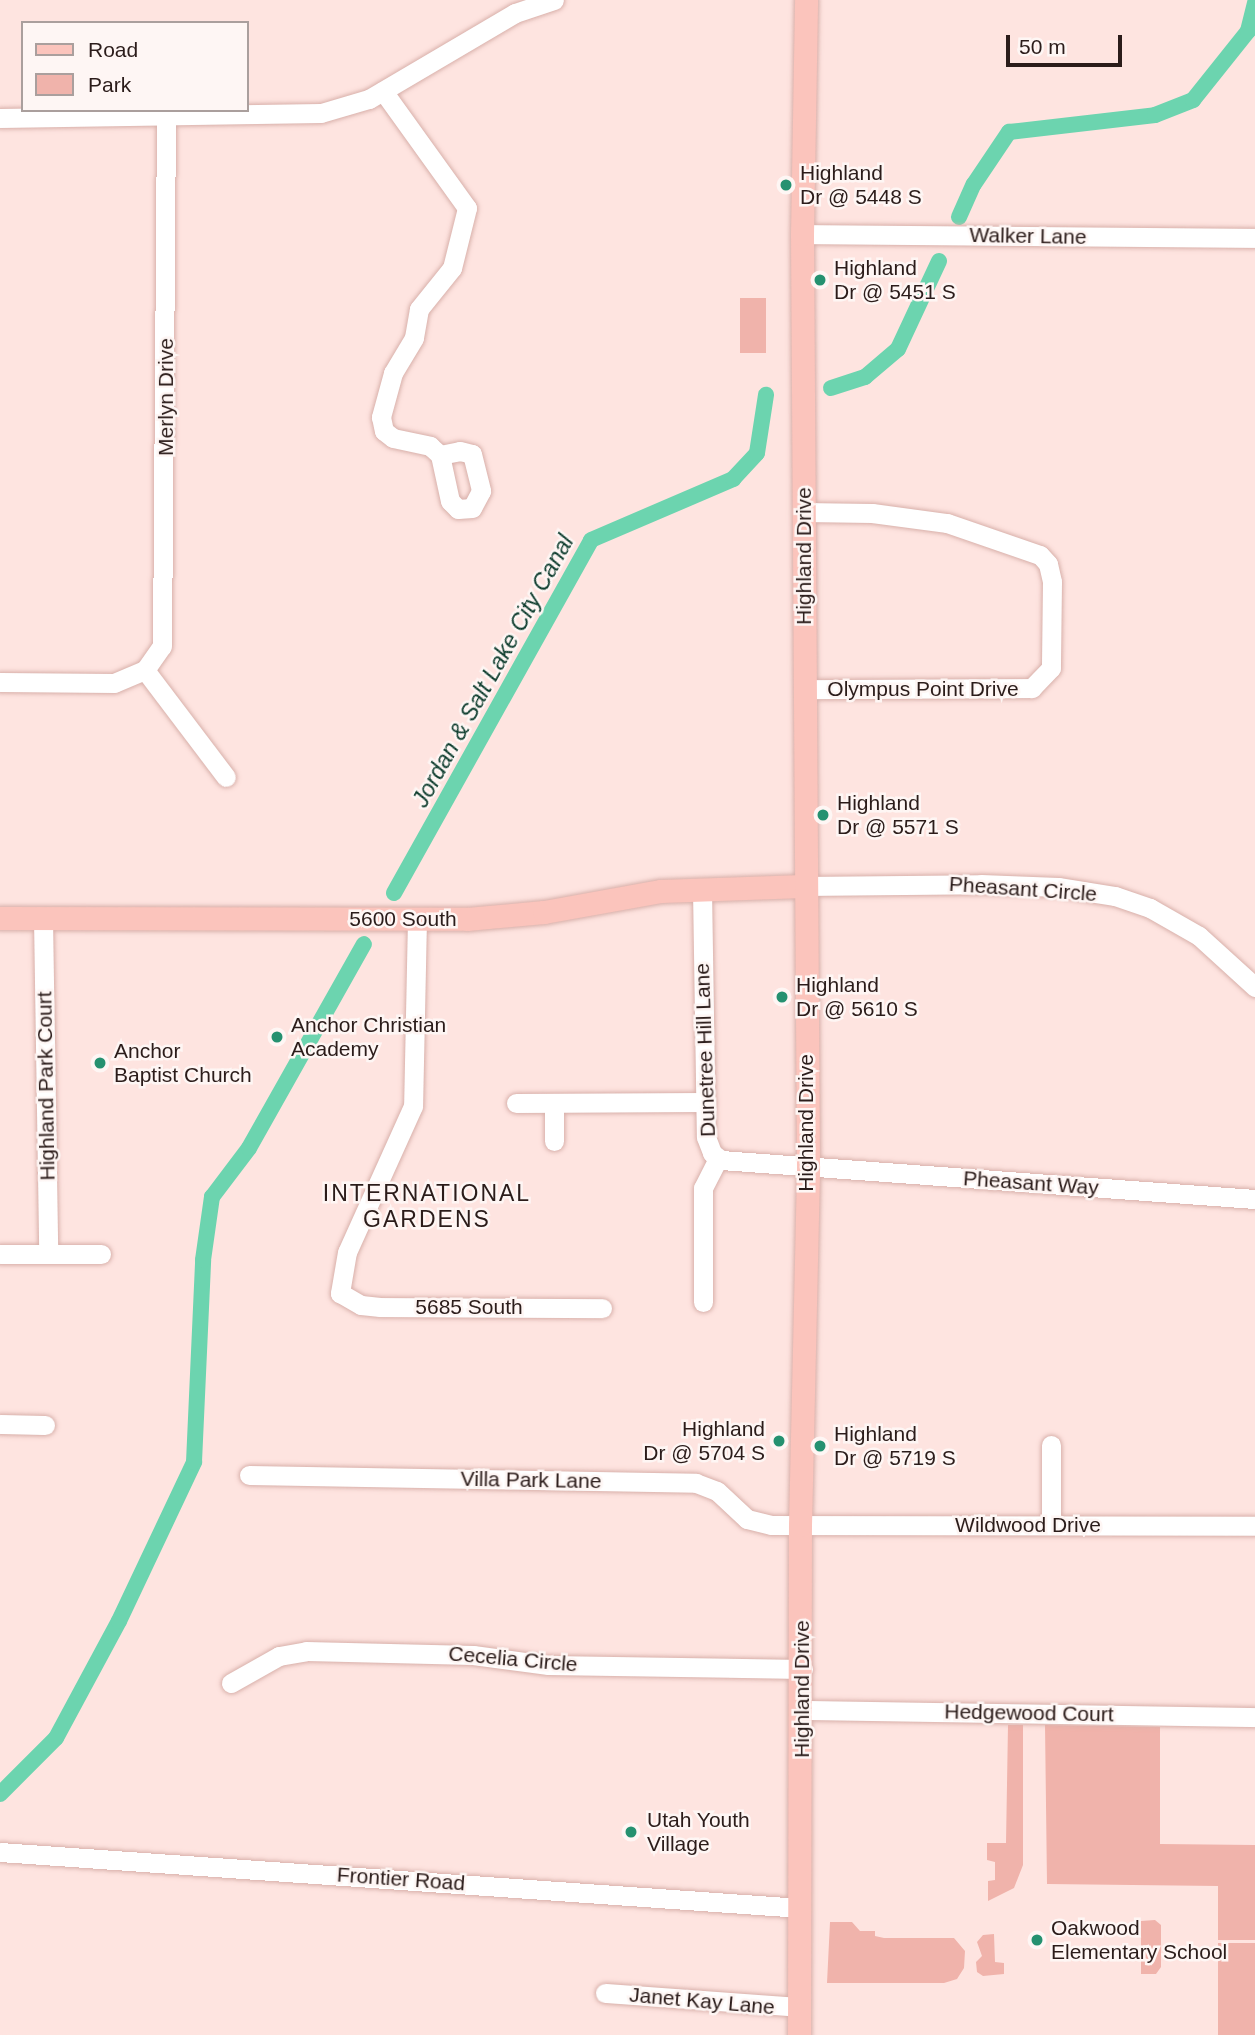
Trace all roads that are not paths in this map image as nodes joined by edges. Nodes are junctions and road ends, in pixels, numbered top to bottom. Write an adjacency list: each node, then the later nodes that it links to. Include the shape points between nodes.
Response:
1 (551, 0): 3 (street, via 500,21)
2 (806, 0): 6 (main road, Highland Drive)
3 (383, 91): 5 (street, via 353,105 305,116); 8 (street, via 467,208 452,268 419,309 414,338 393,373 381,417 388,436 430,446)
4 (0, 118): 5 (street)
5 (166, 118): 10 (street, Merlyn Drive, via 166,616 162,646)
6 (802, 234): 7 (street, Walker Lane); 9 (main road, Highland Drive)
7 (1255, 238)
8 (440, 455)
9 (803, 512): 12 (main road, Highland Drive); 12 (street, Olympus Point Drive, via 872,513 947,523 1033,551 1048,564 1052,582 1051,668 1032,688)
10 (145, 670): 11 (street, via 114,683); 13 (street)
11 (0, 682)
12 (804, 689): 14 (main road, Highland Drive)
13 (226, 776)
14 (803, 886): 15 (main road, 5600 South); 19 (street, Pheasant Circle, via 981,884 1058,887 1115,897 1150,908 1199,936); 25 (main road, Highland Drive)
15 (702, 889): 18 (main road, 5600 South, via 640,894 513,916); 20 (street, Dunetree Hill Lane)
16 (0, 918): 17 (main road, 5600 South)
17 (43, 918): 18 (main road, 5600 South); 28 (street, Highland Park Court)
18 (418, 919): 31 (street, 5685 South, via 413,1106 347,1252 340,1293 361,1305 380,1307)
19 (1255, 987)
20 (706, 1102): 22 (street); 24 (street, Dunetree Hill Lane, via 707,1141)
21 (516, 1103): 22 (street)
22 (554, 1103): 23 (street)
23 (554, 1141)
24 (718, 1159): 25 (street, Dunetree Hill Lane); 30 (street, via 703,1192)
25 (807, 1166): 26 (street, Pheasant Way); 36 (main road, Highland Drive)
26 (1255, 1199)
27 (0, 1254): 28 (street)
28 (48, 1254): 29 (street)
29 (101, 1254)
30 (703, 1302)
31 (602, 1308)
32 (0, 1424): 33 (street)
33 (45, 1425)
34 (1051, 1445): 37 (street)
35 (249, 1475): 36 (street, Villa Park Lane, via 696,1483 710,1486 754,1522)
36 (800, 1525): 37 (street, Wildwood Drive); 39 (main road, Highland Drive)
37 (1051, 1525): 38 (street, Wildwood Drive)
38 (1255, 1526)
39 (803, 1669): 40 (street, Cecelia Circle, via 548,1665 473,1654 306,1651 279,1656); 41 (main road, Highland Drive)
40 (232, 1683)
41 (802, 1710): 42 (street, Hedgewood Court); 44 (main road, Highland Drive)
42 (1255, 1717)
43 (0, 1852): 44 (street, Frontier Road)
44 (801, 1908): 46 (main road, Highland Drive)
45 (605, 1993): 46 (street, Janet Kay Lane)
46 (799, 2007): 47 (main road, Highland Drive)
47 (799, 2035)

